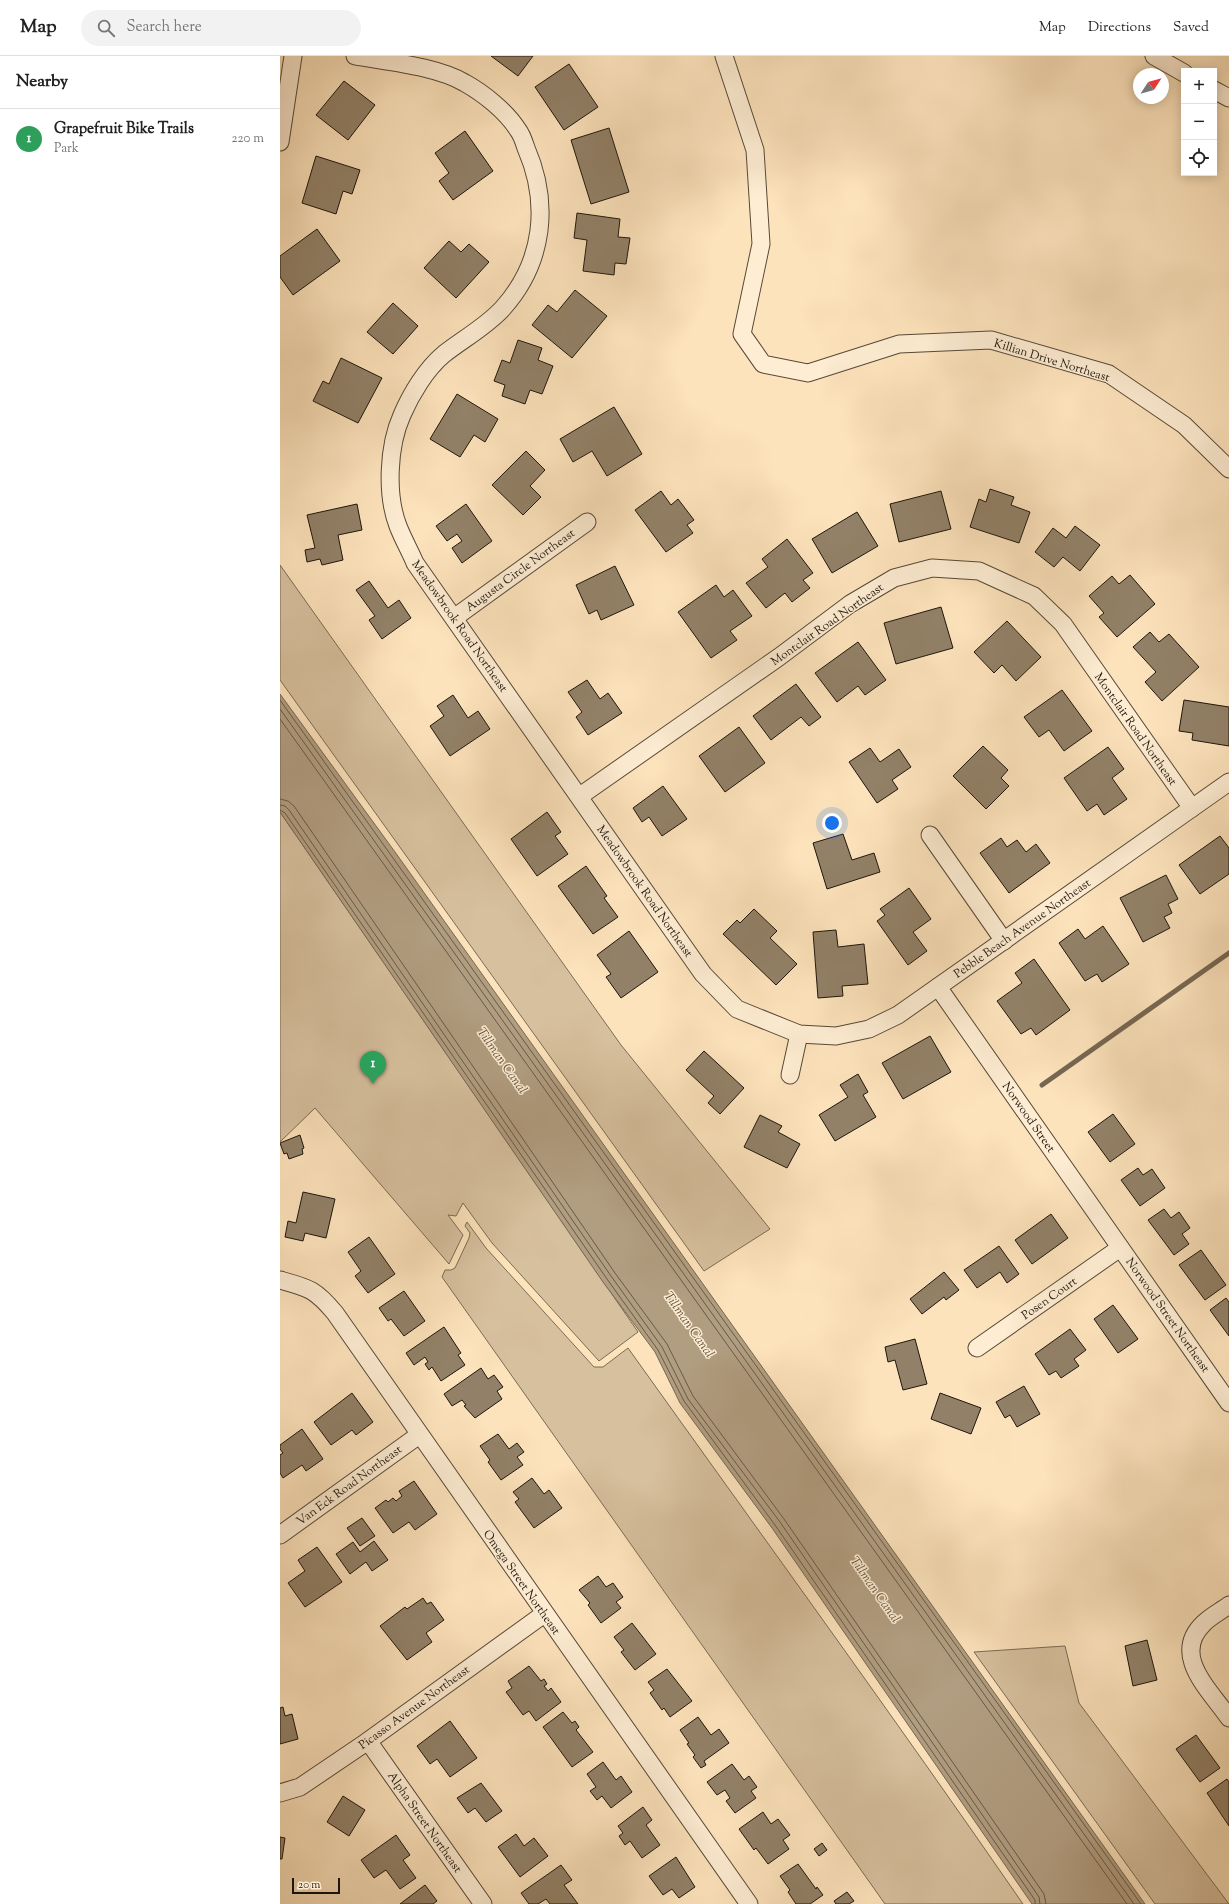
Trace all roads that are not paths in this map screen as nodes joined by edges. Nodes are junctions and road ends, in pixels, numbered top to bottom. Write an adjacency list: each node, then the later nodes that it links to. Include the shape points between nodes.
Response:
1 (293, 56): 8 (street)
2 (356, 56): 11 (street, Meadowbrook Road Northeast, via 429,69 463,82 491,100 518,130 534,166 541,206 537,245 527,273 503,308 443,355 420,382 401,416 392,454 390,489 397,525 415,563)
3 (724, 56): 9 (street, Killian Drive Northeast, via 755,150 761,244 742,334 763,364 808,373 899,344 991,340 1109,374 1184,425)
4 (1154, 56): 5 (street)
5 (1181, 71)
6 (1217, 92): 7 (street)
7 (1229, 98)
8 (280, 142)
9 (1229, 469)
10 (587, 522): 11 (street, Augusta Circle Northeast)
11 (454, 618): 13 (street, Meadowbrook Road Northeast)
12 (1229, 782): 14 (street, Pebble Beach Avenue Northeast)
13 (580, 796): 14 (street, Montclair Road Northeast, via 779,657 850,604 894,578 932,568 979,571 1034,596 1063,624); 18 (street, Meadowbrook Road Northeast, via 703,974 737,1009)
14 (1192, 808): 16 (street, Pebble Beach Avenue Northeast)
15 (930, 835): 16 (street)
16 (1004, 941): 17 (street, Pebble Beach Avenue Northeast)
17 (938, 987): 18 (street, Pebble Beach Avenue Northeast, via 898,1015 869,1029 836,1036); 20 (street, Norwood Street)
18 (799, 1034): 19 (street)
19 (790, 1075)
20 (1120, 1248): 22 (street, Posen Court); 23 (street, Norwood Street Northeast)
21 (280, 1280): 24 (street, Omega Street Northeast, via 310,1288 324,1300)
22 (977, 1348)
23 (1229, 1403)
24 (419, 1435): 25 (street, Van Eck Road Northeast); 27 (street, Omega Street Northeast)
25 (280, 1535)
26 (1229, 1605): 28 (street, via 1204,1623 1193,1637 1189,1651 1193,1667)
27 (544, 1614): 29 (street, Picasso Avenue Northeast); 32 (street, Omega Street Northeast)
28 (1229, 1718)
29 (368, 1741): 30 (street, Picasso Avenue Northeast, via 300,1787); 31 (street, Alpha Street Northeast)
30 (280, 1793)
31 (483, 1904)
32 (749, 1904)

